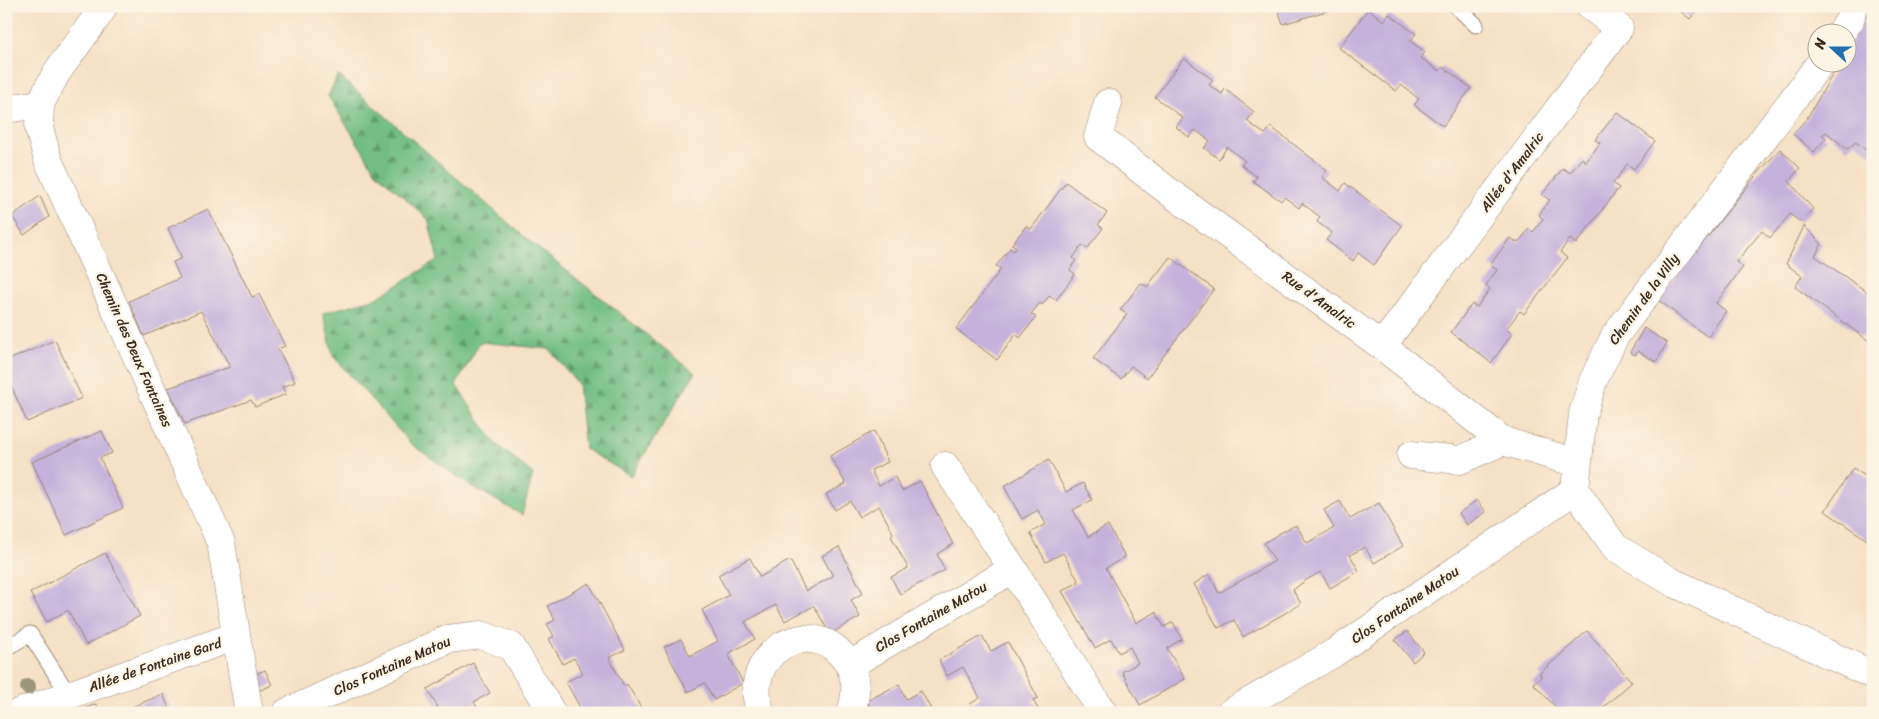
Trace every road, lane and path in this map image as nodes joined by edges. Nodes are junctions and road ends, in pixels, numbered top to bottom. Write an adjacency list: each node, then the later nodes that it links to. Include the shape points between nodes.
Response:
1 (103, 6): 9 (street, Chemin des Deux Fontaines, via 57,72)
2 (1456, 6): 6 (lane)
3 (1590, 6): 11 (street, Allée d'Amalric, via 1619,28)
4 (1853, 6): 5 (street)
5 (1848, 22)
6 (1476, 24)
7 (1813, 72): 14 (street, Chemin de la Villy, via 1615,336 1593,381 1583,413)
8 (1108, 103): 11 (street, Rue d'Amalric, via 1098,137)
9 (40, 104): 10 (street); 18 (street, Chemin des Deux Fontaines, via 39,128 48,160 221,543)
10 (6, 109)
11 (1382, 346): 12 (street, Rue d'Amalric)
12 (1503, 441): 13 (street, via 1460,460); 14 (street, Rue d'Amalric)
13 (1411, 455)
14 (1577, 463): 16 (street, Chemin de la Villy)
15 (945, 466): 17 (street)
16 (1575, 490): 21 (street, via 1615,548 1672,582); 30 (street, Clos Fontaine Matou, via 1334,653)
17 (1013, 569): 20 (street, Clos Fontaine Matou); 29 (street)
18 (236, 636): 22 (street, Allée de Fontaine Gard); 24 (street, Chemin des Deux Fontaines)
19 (6, 648): 22 (lane, via 30,634)
20 (850, 665): 27 (street, via 827,643 812,639 795,640 780,646 768,656 760,670 756,685); 28 (street, via 856,681 856,699)
21 (1873, 675)
22 (69, 695): 23 (street, Allée de Fontaine Gard)
23 (18, 713)
24 (249, 713)
25 (286, 713): 26 (street, Clos Fontaine Matou, via 448,639 481,635 511,646)
26 (552, 713)
27 (761, 713)
28 (851, 713)
29 (1103, 713)
30 (1230, 713)

